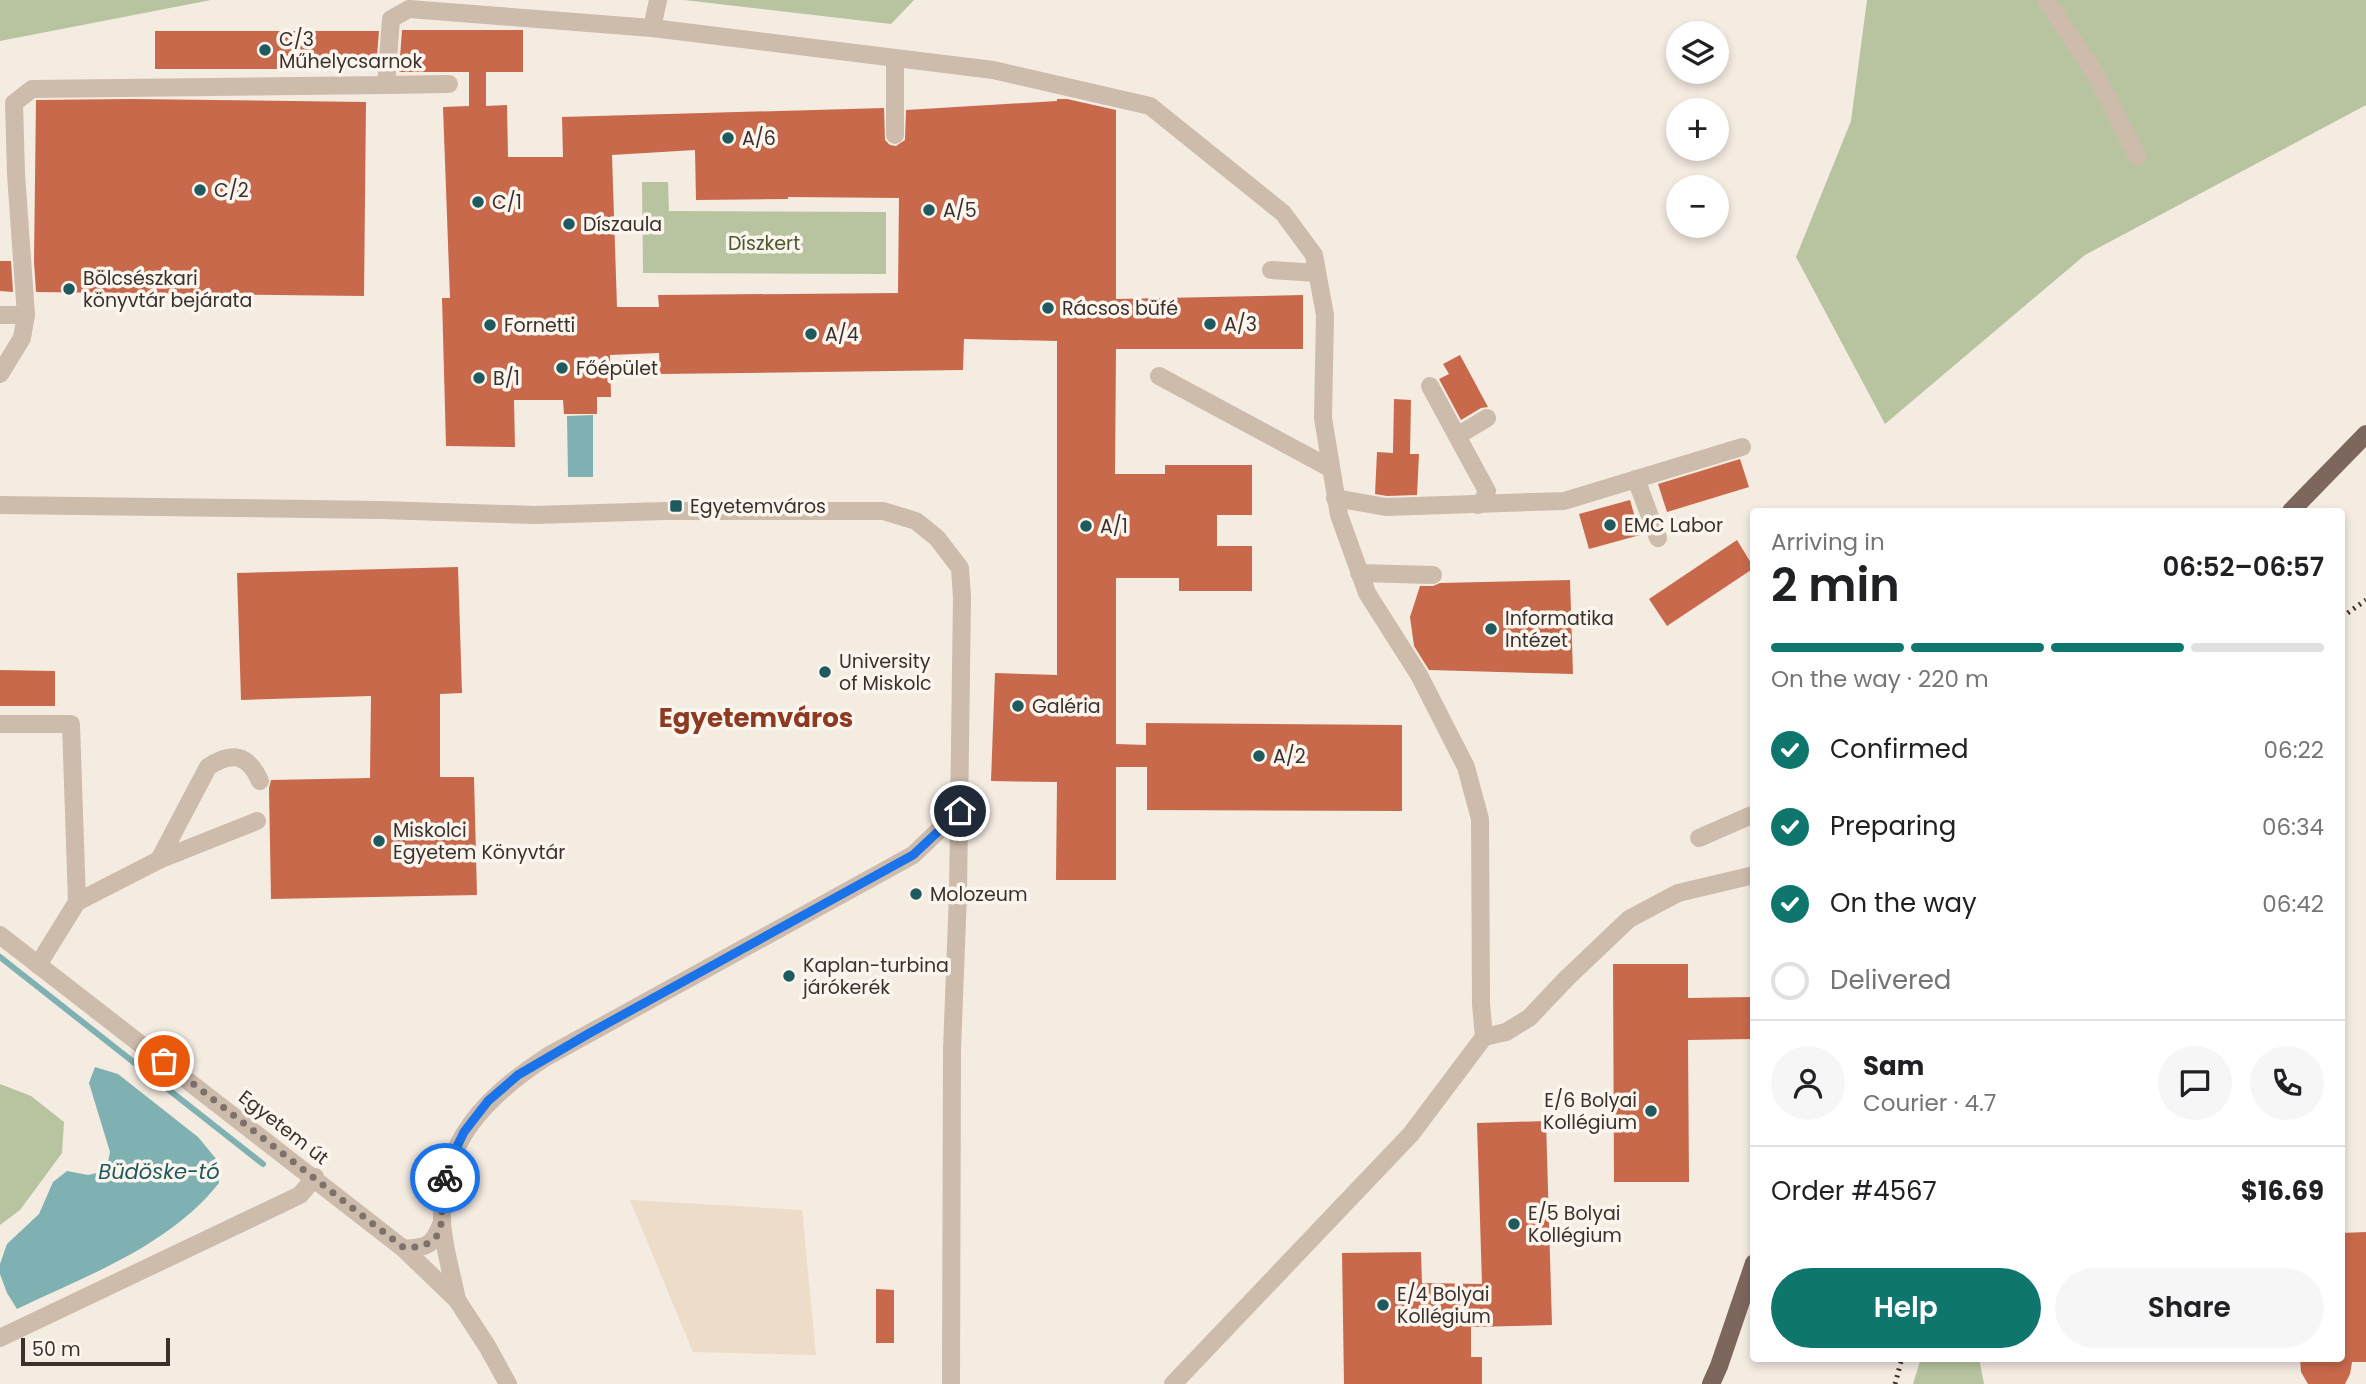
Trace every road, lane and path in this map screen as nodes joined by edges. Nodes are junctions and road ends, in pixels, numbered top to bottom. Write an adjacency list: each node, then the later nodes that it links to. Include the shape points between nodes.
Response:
1 (390, 0): 5 (street)
2 (658, 0): 6 (street)
3 (2046, 0): 11 (street, via 2096,75)
4 (499, 8): 5 (street, via 409,9); 6 (street)
5 (391, 19): 8 (street)
6 (652, 28): 7 (street)
7 (895, 58): 10 (street); 13 (street, via 993,70 1150,106 1283,213 1314,255)
8 (386, 85): 9 (street); 15 (street, via 32,89 14,103)
9 (449, 85)
10 (895, 135)
11 (2137, 156)
12 (1271, 270): 13 (street)
13 (1317, 273): 23 (street, via 1325,316 1322,418)
14 (0, 315): 15 (street)
15 (26, 315): 16 (street, via 22,338)
16 (0, 374)
17 (1159, 376): 23 (street)
18 (1430, 386): 21 (street)
19 (1487, 418): 21 (street)
20 (2366, 434): 28 (main road)
21 (1457, 436): 27 (street, via 1487,491)
22 (1742, 447): 24 (street)
23 (1330, 468): 25 (street)
24 (1632, 480): 27 (street, via 1564,501); 29 (street)
25 (1335, 498): 27 (street, via 1386,507); 30 (street)
26 (0, 505): 34 (street, via 523,515 883,511 915,521 937,538 960,568)
27 (1478, 505)
28 (2294, 508)
29 (1658, 538)
30 (1359, 573): 31 (street); 43 (street, via 1466,766 1480,819)
31 (1433, 575)
32 (0, 724): 40 (street, via 71,724)
33 (260, 781): 38 (street, via 255,769 233,756 208,767)
34 (960, 811): 45 (street, via 913,855 518,1075 488,1101 464,1132 448,1165); 52 (street, via 952,1049)
35 (1750, 816): 37 (street)
36 (257, 821): 38 (street)
37 (1699, 838)
38 (159, 860): 40 (street)
39 (1750, 876): 43 (street, via 1678,893 1629,919 1529,1018)
40 (77, 902): 42 (street)
41 (0, 935): 42 (street, Egyetem út)
42 (38, 965): 44 (street, Egyetem út)
43 (1484, 1037): 50 (street, via 1411,1134)
44 (315, 1177): 46 (street, Egyetem út); 49 (street, via 300,1195)
45 (442, 1222): 46 (street, via 429,1245); 48 (street)
46 (404, 1248): 48 (street, Egyetem út)
47 (1750, 1275): 53 (main road)
48 (457, 1300): 51 (street, Egyetem út)
49 (0, 1338)
50 (1175, 1383)
51 (508, 1384)
52 (951, 1384)
53 (1711, 1384)

